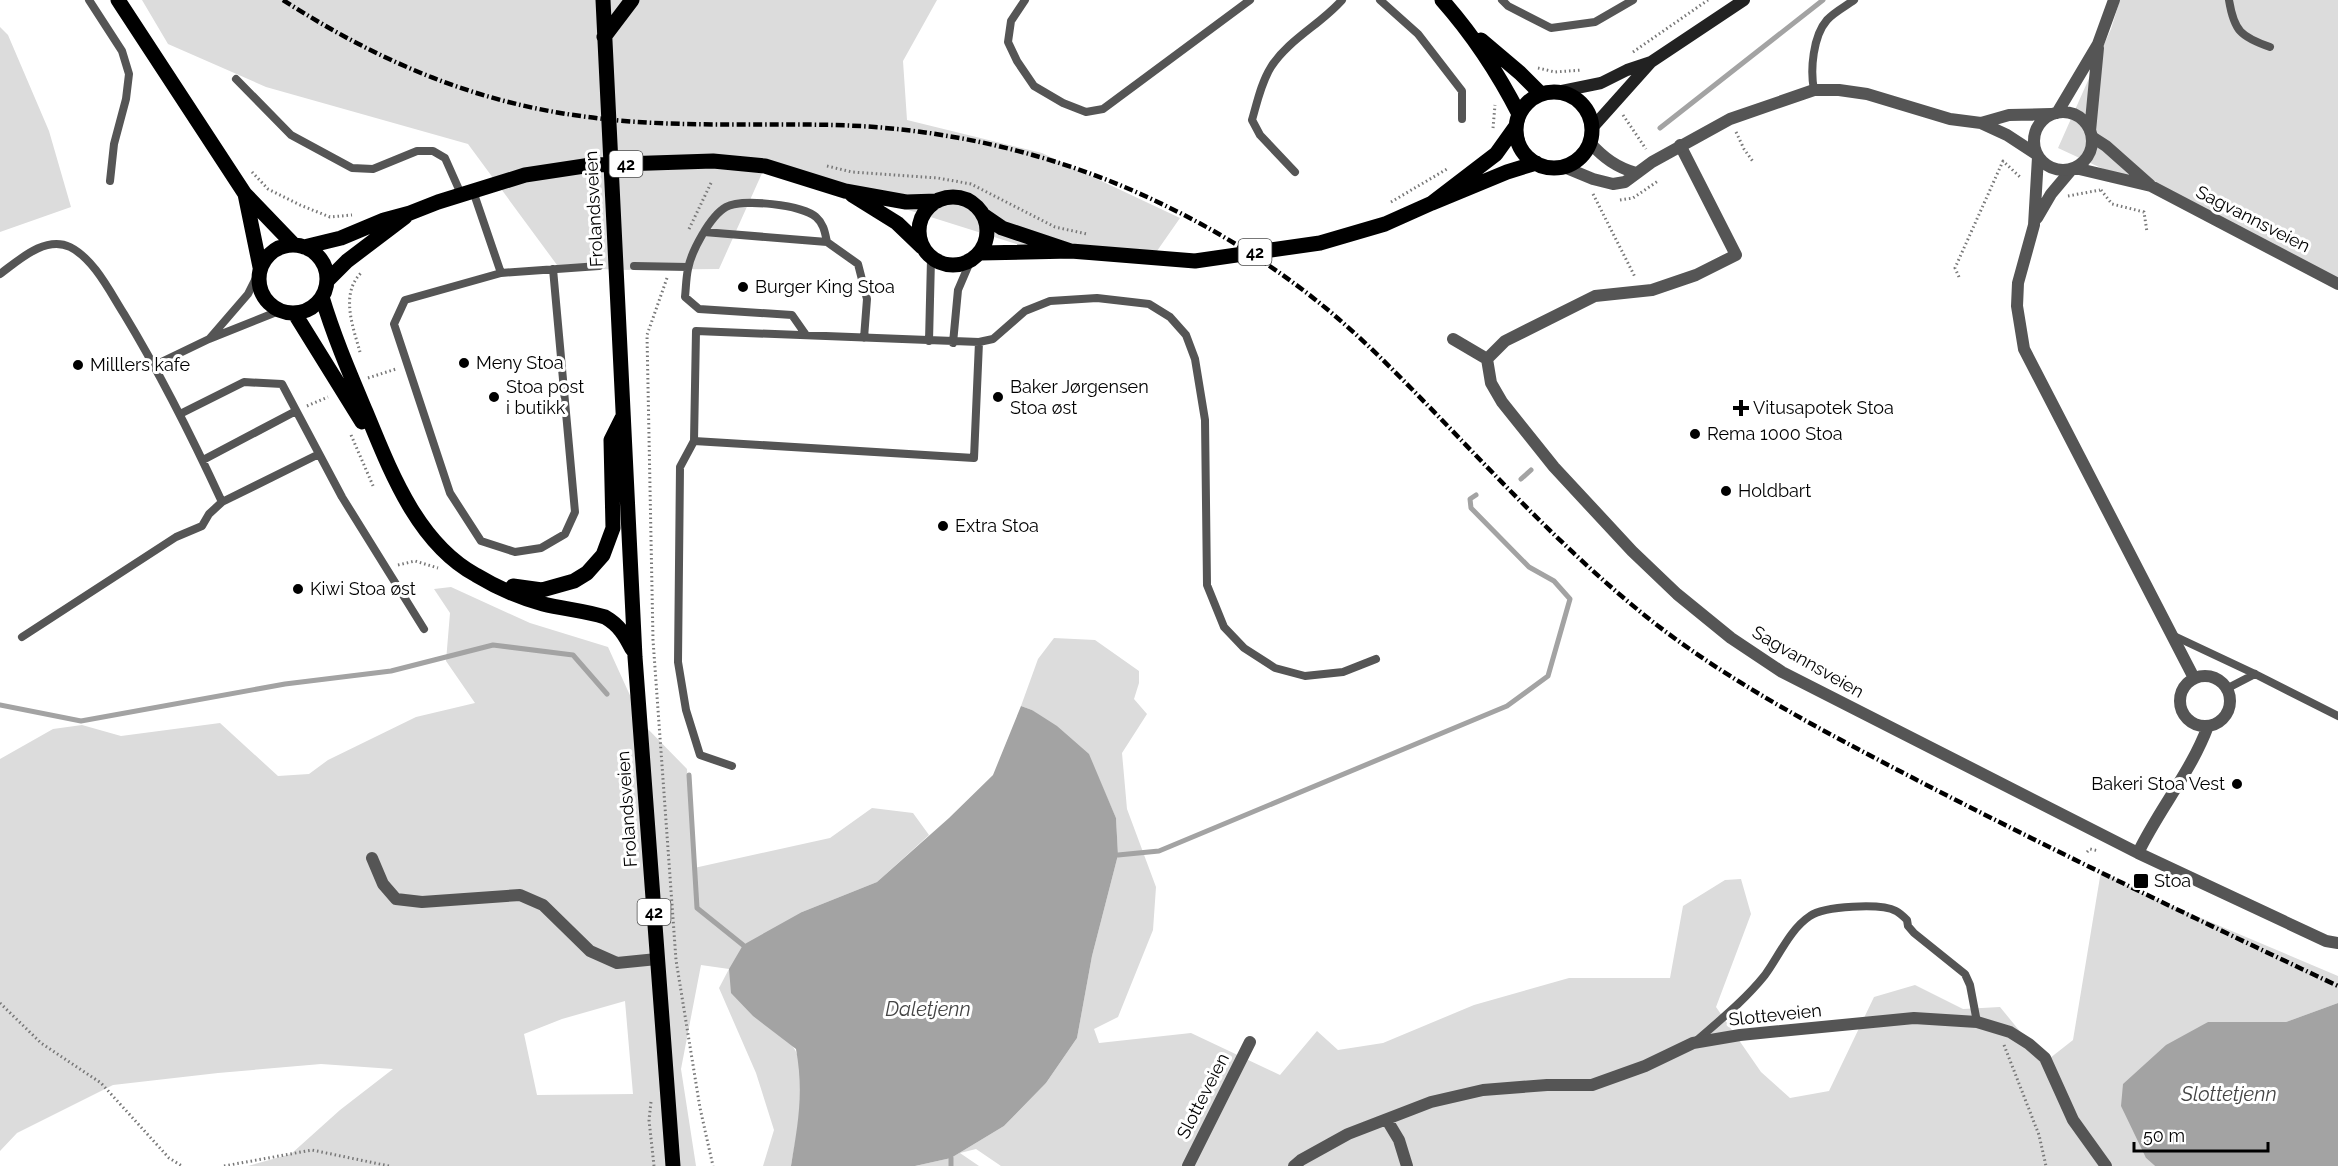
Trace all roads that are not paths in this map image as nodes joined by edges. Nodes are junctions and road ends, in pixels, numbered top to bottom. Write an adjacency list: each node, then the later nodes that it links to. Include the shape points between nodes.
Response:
1 (89, 0): 38 (lane, via 122,51 129,75)
2 (118, 0): 42 (main road)
3 (603, 0): 17 (main road, Frolandsveien / 42)
4 (632, 0): 17 (main road)
5 (1026, 0): 6 (lane, via 1011,21 1008,42 1017,61 1034,86 1086,112 1103,110)
6 (1250, 0)
7 (1342, 0): 36 (lane, via 1271,67 1252,120 1260,135)
8 (1380, 0): 26 (lane, via 1418,34 1462,91)
9 (1442, 0): 16 (main road)
10 (1502, 0): 11 (lane, via 1551,28 1595,22)
11 (1633, 0)
12 (1744, 0): 20 (main road)
13 (1854, 0): 22 (lane, via 1826,21 1814,48)
14 (2114, 0): 18 (street)
15 (2229, 0): 19 (lane, via 2233,20 2248,39)
16 (1469, 31): 24 (main road); 27 (main road, via 1505,87)
17 (604, 37): 77 (main road, Frolandsveien / 42)
18 (2098, 44): 25 (street); 29 (street)
19 (2270, 47)
20 (1651, 62): 23 (main road, via 1601,83); 30 (main road)
21 (236, 79): 41 (lane, via 291,135 352,168 373,170 417,151 433,151 445,158)
22 (1814, 90): 28 (street, via 1867,94 1950,119); 31 (street, via 1730,119)
23 (1557, 92): 24 (main road); 30 (main road, via 1578,100 1590,117)
24 (1541, 94): 27 (main road, 42, via 1532,99)
25 (2054, 113): 28 (street, via 2009,115); 29 (street, via 2073,114); 32 (street, via 2037,126)
26 (1462, 119)
27 (1518, 120): 33 (main road, via 1521,148); 44 (main road, 42, via 1496,154)
28 (1981, 123): 32 (street)
29 (2091, 134): 35 (street, via 2089,155); 39 (street, Sagvannsveien)
30 (1591, 135): 34 (main road, via 1584,154); 37 (street, via 1602,156 1619,168)
31 (1680, 145): 37 (street); 73 (street, via 1736,255 1696,275 1652,290 1585,300 1505,341)
32 (2037, 155): 35 (street, via 2053,169); 47 (street)
33 (1536, 163): 34 (main road, 42); 44 (main road, 42)
34 (1564, 167): 37 (street, via 1613,184)
35 (2074, 169): 39 (street, Sagvannsveien); 47 (street, via 2051,194)
36 (1295, 172)
37 (1636, 173)
38 (110, 181)
39 (2151, 186): 62 (street, Sagvannsveien)
40 (845, 190): 41 (main road, 42, via 765,166 713,161 591,165 525,175); 43 (main road, 42, via 906,202); 52 (main road, 42, via 897,223)
41 (467, 192): 45 (main road, 42); 59 (lane)
42 (245, 194): 50 (main road); 58 (main road)
43 (937, 201): 46 (main road, 42, via 947,197 968,200); 52 (main road, via 921,216 918,227)
44 (1432, 203): 51 (main road, 42, via 1385,224 1320,243 1195,261)
45 (410, 213): 50 (main road, 42, via 341,238); 61 (main road, 42)
46 (983, 215): 51 (main road, 42, via 1002,228); 53 (main road, via 987,234)
47 (2034, 225): 85 (street, via 2018,283 2017,306 2024,349)
48 (704, 232): 49 (lane); 49 (lane, via 727,206 748,203 792,207 814,215 822,224); 56 (lane)
49 (827, 242): 67 (lane, via 858,264 867,299)
50 (299, 246): 58 (main road, 42, via 274,250); 61 (main road, via 322,260)
51 (1071, 252): 53 (main road, 42)
52 (927, 253): 53 (main road, 42, via 950,266); 70 (lane)
53 (975, 257): 71 (lane, via 958,290)
54 (599, 266): 57 (lane)
55 (634, 266): 56 (lane)
56 (688, 267): 66 (lane, via 685,297 699,309 792,315)
57 (553, 269): 59 (lane); 59 (lane, via 575,512 566,534 541,548 515,552 481,541 450,493 394,324 405,300)
58 (259, 270): 64 (main road, via 262,296); 68 (lane, via 248,294)
59 (501, 273)
60 (0, 274): 74 (lane, via 40,246 69,246 96,269)
61 (327, 281): 63 (main road, 42)
62 (2338, 284)
63 (322, 297): 65 (main road, via 315,306); 81 (main road, Frolandsveien / 42, via 341,356)
64 (279, 311): 65 (main road); 68 (lane)
65 (295, 314): 81 (main road, Frolandsveien / 42)
66 (806, 335): 67 (lane); 78 (lane, via 696,332)
67 (864, 338): 70 (lane)
68 (209, 339): 74 (lane)
69 (1453, 339): 73 (street)
70 (929, 341): 71 (lane)
71 (953, 342): 72 (lane)
72 (979, 342): 78 (lane, via 974,458); 88 (lane, via 993,339 1025,311 1050,301 1097,298 1149,304 1170,317 1186,334 1195,359 1205,420 1207,585 1224,627 1244,648 1275,668 1305,676 1343,672)
73 (1487, 359): 95 (street, Sagvannsveien, via 1491,383 1502,402 1554,467 1632,551 1731,638 1792,677)
74 (155, 365): 76 (lane)
75 (296, 411): 76 (lane, via 282,384 244,382); 79 (lane); 80 (lane)
76 (180, 414): 80 (lane)
77 (622, 417): 83 (main road, Frolandsveien / 42, via 611,440 612,528 603,555 574,581 542,590); 87 (main road, Frolandsveien / 42)
78 (694, 441): 94 (lane, via 680,467 678,662 686,710 700,755)
79 (319, 454): 82 (lane); 84 (lane)
80 (203, 460): 82 (lane)
81 (386, 460): 83 (main road, Frolandsveien / 42, via 405,497 439,545 462,566)
82 (222, 502): 86 (lane, via 202,526 177,537)
83 (492, 584): 87 (main road, Frolandsveien / 42, via 542,604 605,616 625,634)
84 (424, 629)
85 (2171, 634): 89 (lane); 90 (street)
86 (22, 638)
87 (635, 657): 98 (main road, Frolandsveien / 42)
88 (1376, 659)
89 (2255, 674): 91 (lane); 92 (lane)
90 (2194, 678): 91 (street, via 2209,676); 93 (street, via 2183,689 2180,704 2186,718)
91 (2226, 689): 93 (street, via 2227,712)
92 (2338, 716)
93 (2208, 726): 95 (street)
94 (732, 766)
95 (2138, 853): 97 (street, Sagvannsveien, via 2326,941)
96 (372, 858): 98 (street, via 383,884 396,899 422,902 520,895 543,905 590,951 617,963)
97 (2338, 943)
98 (657, 959): 103 (main road, Frolandsveien / 42)
99 (1977, 1022): 101 (street, Slotteveien, via 1914,1018); 101 (lane, via 1965,974 1914,933 1907,920 1888,908 1845,906 1809,916 1753,988); 107 (street, Slotteveien, via 2010,1032 2044,1058 2073,1120)
100 (1250, 1042): 104 (street, Slotteveien)
101 (1694, 1043): 102 (street, Slotteveien, via 1592,1085 1483,1090 1431,1102)
102 (1387, 1120): 105 (street, Slotteveien, via 1348,1134); 106 (street, via 1399,1140)
103 (674, 1166)
104 (1188, 1166)
105 (1294, 1166)
106 (1407, 1166)
107 (2106, 1166)

